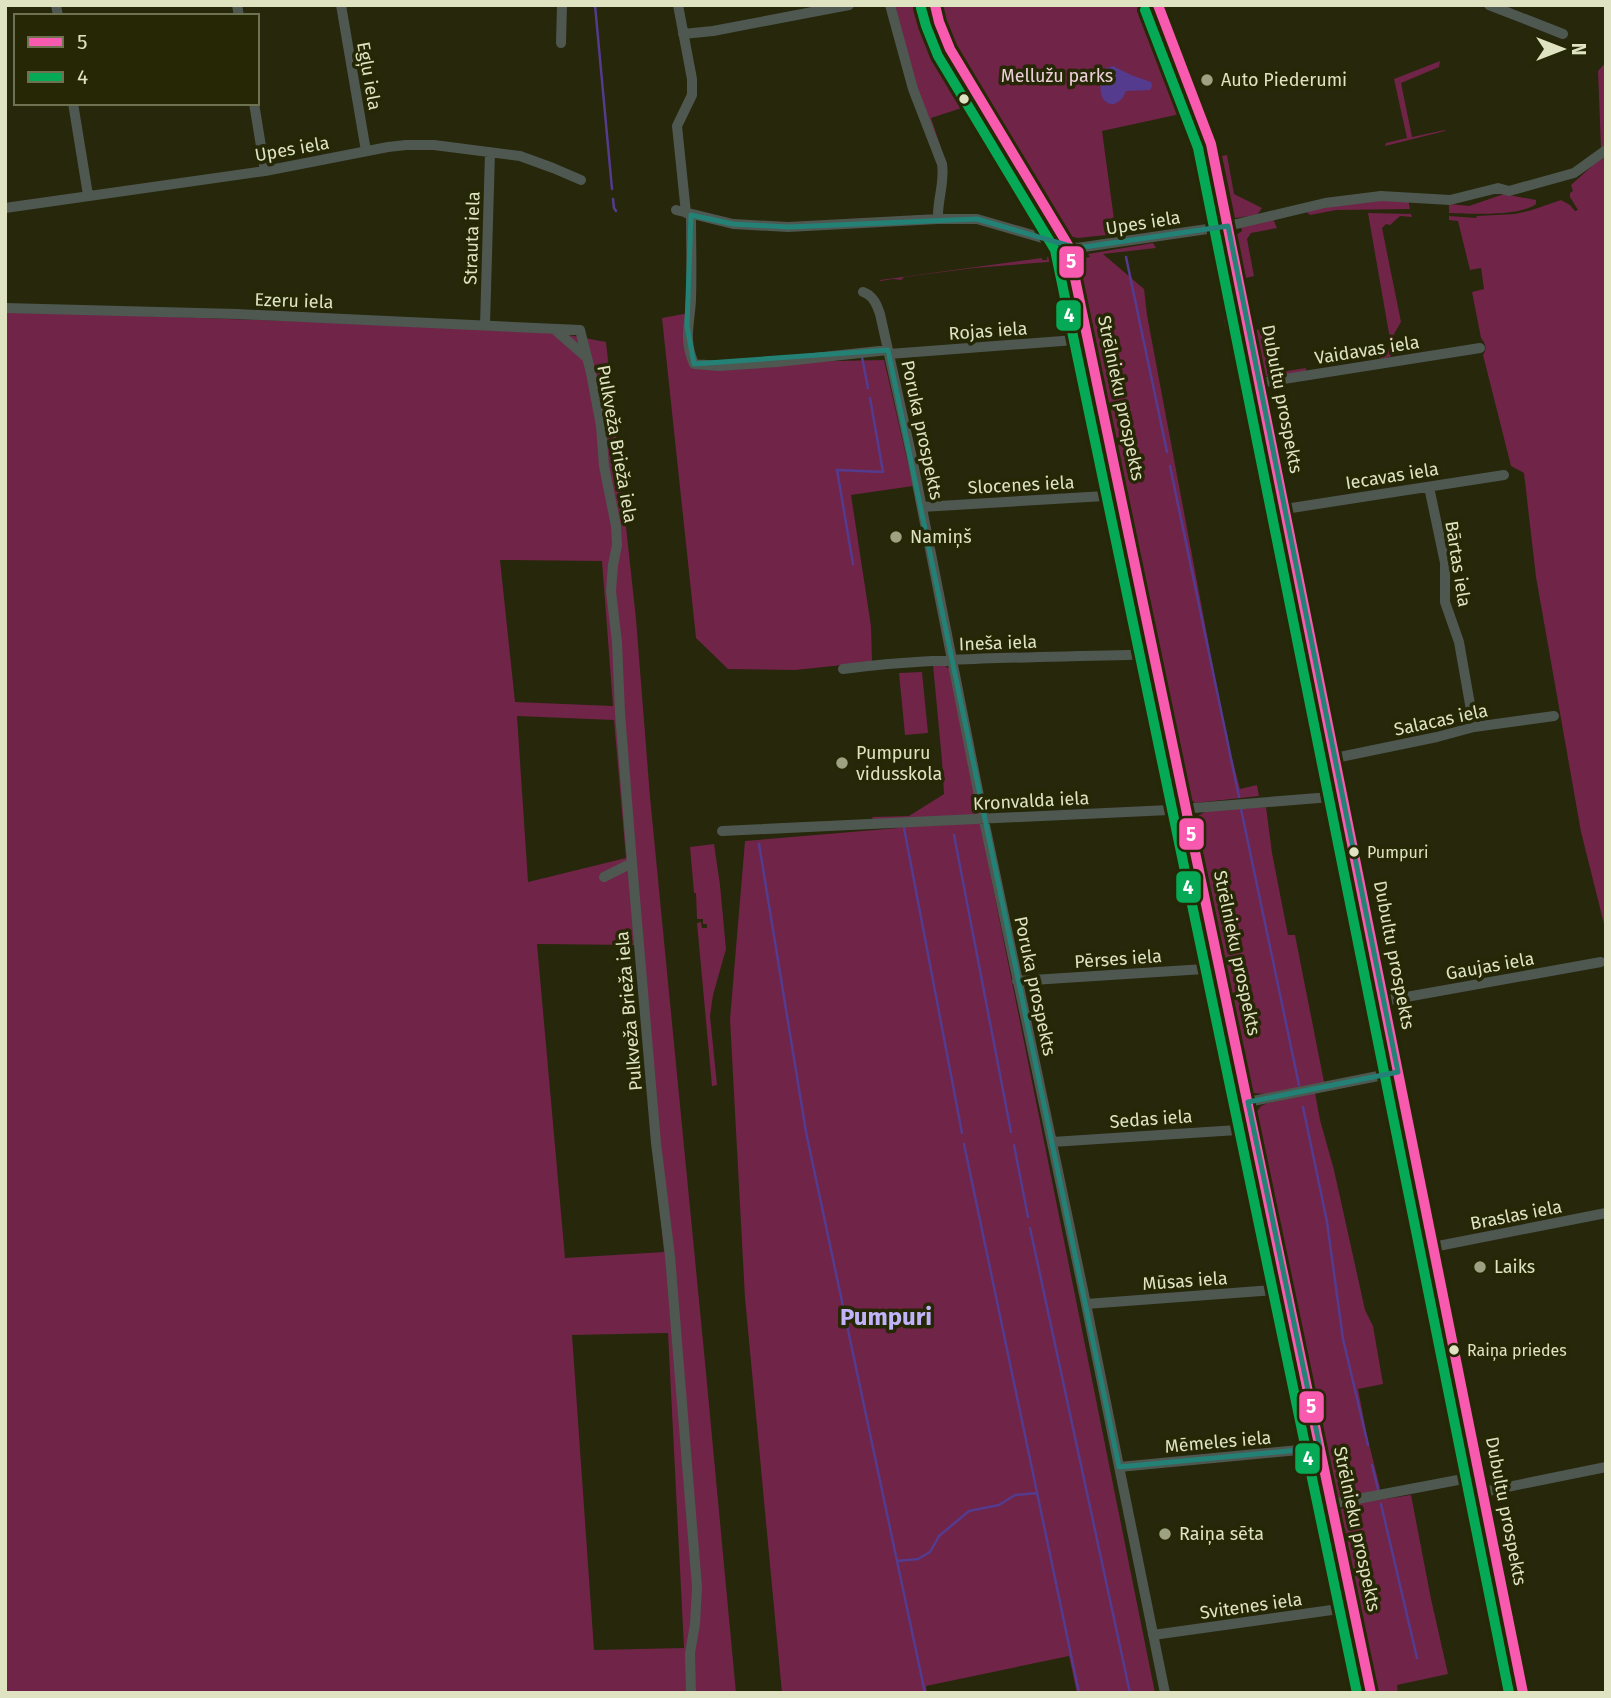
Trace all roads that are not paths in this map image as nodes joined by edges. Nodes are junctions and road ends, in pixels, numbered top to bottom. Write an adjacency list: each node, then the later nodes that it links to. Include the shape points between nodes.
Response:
1 (341, 5): 15 (street, Egļu iela)
2 (562, 5): 11 (street)
3 (678, 5): 9 (street)
4 (849, 5): 9 (street)
5 (890, 5): 22 (street, via 913,89 942,164)
6 (935, 5): 24 (main road, Strēlnieku prospekts, via 950,49)
7 (1158, 5): 23 (main road, Dubultu prospekts, via 1212,144)
8 (1489, 5): 10 (street)
9 (683, 34): 21 (street, via 692,95 677,126)
10 (1563, 34)
11 (561, 43)
12 (73, 105): 19 (street)
13 (254, 105): 17 (street)
14 (1606, 150): 23 (street, Upes iela, via 1574,173 1509,191 1498,188 1450,200 1358,198)
15 (366, 151): 16 (street, Upes iela, via 433,145); 17 (street, Upes iela)
16 (490, 152): 18 (street, Upes iela, via 520,156); 27 (street, Strauta iela)
17 (265, 171): 19 (street, Upes iela)
18 (581, 180)
19 (88, 195): 20 (street, Upes iela)
20 (5, 208)
21 (684, 212): 22 (street, Upes iela, via 733,224 788,226); 32 (street, Rojas iela, via 691,301 688,350 694,364 719,366)
22 (938, 219): 24 (street, Upes iela, via 985,220)
23 (1228, 226): 24 (street, Upes iela, via 1080,248); 34 (main road, Dubultu prospekts)
24 (1069, 245): 30 (main road, Strēlnieku prospekts)
25 (863, 292): 32 (street, Poruka prospekts, via 878,306)
26 (5, 308): 27 (street, Ezeru iela)
27 (485, 325): 28 (street, Ezeru iela)
28 (553, 329): 29 (street, Ezeru iela); 33 (street)
29 (580, 330): 33 (street, Pulkveža Brieža iela)
30 (1089, 339): 32 (street, Rojas iela); 37 (main road, Strēlnieku prospekts)
31 (1480, 348): 34 (street, Vaidavas iela)
32 (889, 352): 38 (street, Poruka prospekts)
33 (586, 356): 50 (street, Pulkveža Brieža iela, via 616,526 611,591)
34 (1259, 383): 39 (main road, Dubultu prospekts)
35 (1504, 475): 36 (street, Iecavas iela)
36 (1429, 487): 39 (street, Iecavas iela); 44 (street, Bārtas iela, via 1445,563 1445,602 1459,642)
37 (1122, 495): 38 (street, Slocenes iela); 40 (main road, Strēlnieku prospekts)
38 (922, 507): 41 (street, Poruka prospekts)
39 (1285, 509): 45 (main road, Dubultu prospekts)
40 (1154, 654): 41 (street, Ineša iela); 47 (main road, Strēlnieku prospekts)
41 (953, 660): 42 (street, Ineša iela); 48 (street, Poruka prospekts)
42 (843, 668)
43 (1554, 716): 44 (street, Salacas iela)
44 (1474, 727): 45 (street, Salacas iela)
45 (1335, 758): 46 (main road, Dubultu prospekts)
46 (1343, 796): 47 (street, Kronvalda iela); 55 (main road, Dubultu prospekts)
47 (1187, 808): 48 (street, Kronvalda iela); 53 (main road, Strēlnieku prospekts)
48 (984, 819): 49 (street, Kronvalda iela); 54 (street, Poruka prospekts)
49 (722, 831)
50 (632, 863): 51 (street); 72 (street, Pulkveža Brieža iela, via 697,1587)
51 (604, 877)
52 (1601, 962): 55 (street, Gaujas iela)
53 (1220, 968): 54 (street, Pērses iela); 57 (main road, Strēlnieku prospekts)
54 (1017, 981): 59 (street, Poruka prospekts)
55 (1384, 1001): 56 (main road, Dubultu prospekts)
56 (1398, 1072): 57 (street); 61 (main road, Dubultu prospekts)
57 (1248, 1102): 58 (main road, Strēlnieku prospekts)
58 (1254, 1129): 59 (street, Sedas iela); 62 (main road, Strēlnieku prospekts)
59 (1052, 1142): 63 (street, Poruka prospekts)
60 (1606, 1213): 61 (street, Braslas iela)
61 (1433, 1247): 67 (main road, Dubultu prospekts)
62 (1287, 1289): 63 (street, Mūsas iela); 64 (main road, Strēlnieku prospekts)
63 (1086, 1304): 65 (street, Poruka prospekts)
64 (1320, 1448): 65 (street, Mēmeles iela); 69 (main road, Strēlnieku prospekts)
65 (1119, 1467): 71 (street, Poruka prospekts)
66 (1606, 1467): 68 (street)
67 (1479, 1476): 68 (main road, Dubultu prospekts); 69 (street)
68 (1483, 1492): 75 (main road, Dubultu prospekts)
69 (1331, 1504): 70 (main road, Strēlnieku prospekts)
70 (1353, 1607): 71 (street, Svitenes iela); 74 (main road, Strēlnieku prospekts)
71 (1153, 1635): 73 (street, Poruka prospekts)
72 (691, 1693)
73 (1165, 1693)
74 (1371, 1693)
75 (1523, 1693)

